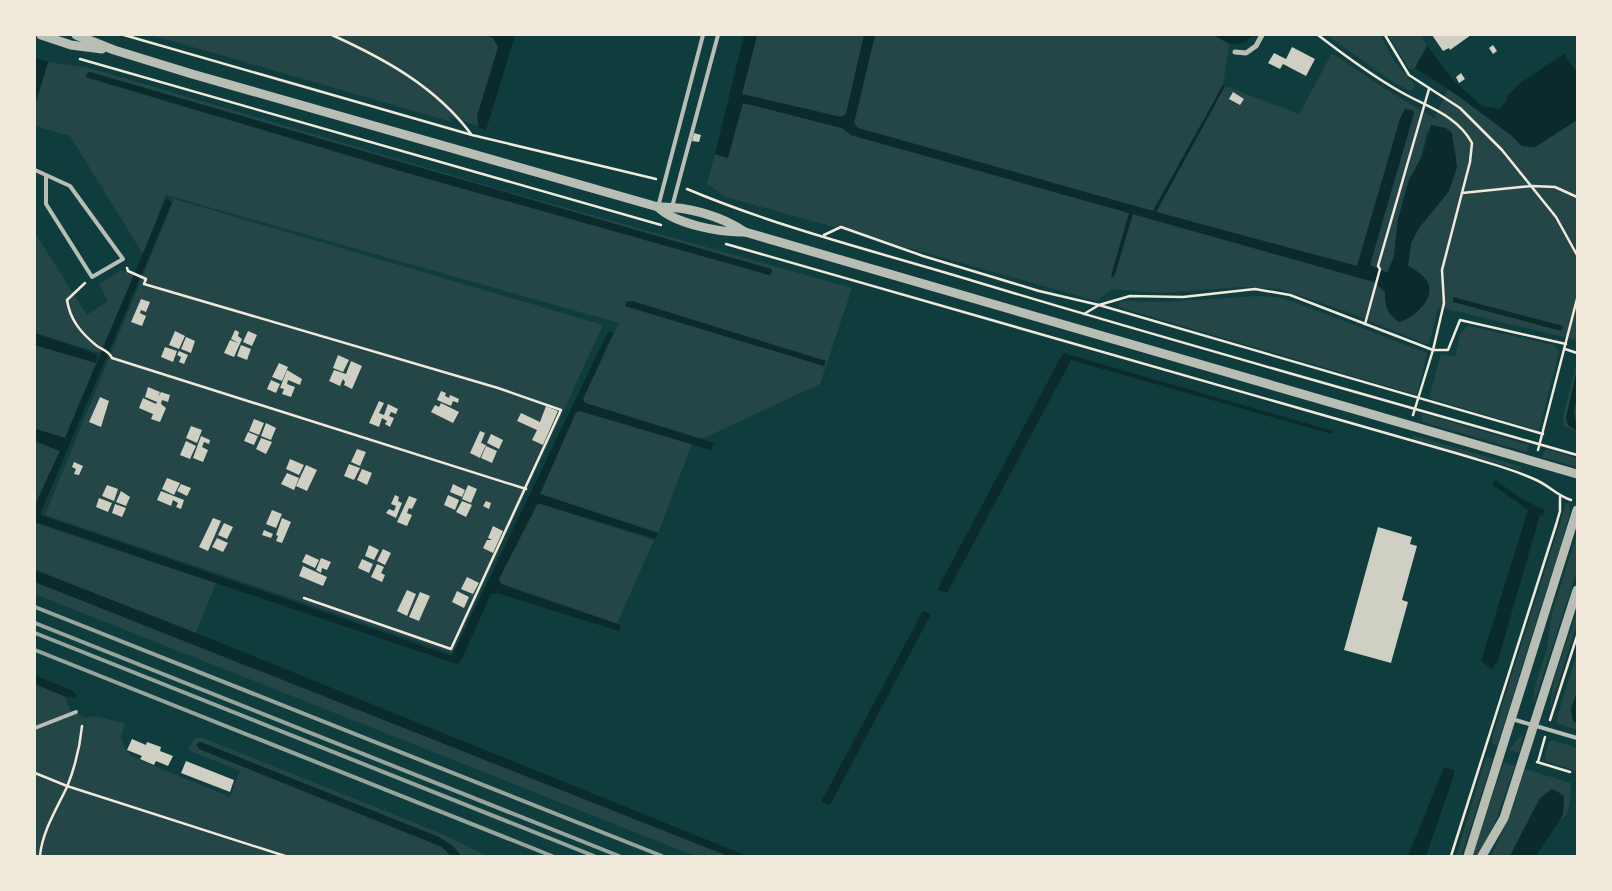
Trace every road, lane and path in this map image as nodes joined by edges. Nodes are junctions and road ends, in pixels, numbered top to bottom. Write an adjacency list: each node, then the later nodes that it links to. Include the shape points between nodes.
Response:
1 (41, 35): 10 (street, via 71,45)
2 (76, 35): 10 (street)
3 (124, 35): 14 (path)
4 (332, 35): 14 (path, via 406,73 459,118)
5 (702, 35): 17 (lane)
6 (718, 35): 18 (lane)
7 (1262, 35): 11 (street, via 1246,54)
8 (1318, 35): 13 (path, via 1374,76)
9 (1385, 35): 12 (path, via 1409,75)
10 (114, 50): 22 (street)
11 (1235, 52)
12 (1429, 89): 13 (path); 19 (path, via 1469,117)
13 (1425, 104): 20 (path, via 1460,126 1472,144); 33 (path, via 1378,266 1380,269)
14 (472, 135): 17 (path)
15 (35, 170): 16 (lane)
16 (46, 176): 29 (lane, via 46,204); 29 (lane, via 70,186 122,259)
17 (665, 181): 22 (lane)
18 (677, 185): 23 (lane); 26 (path, via 731,207)
19 (1532, 186): 20 (path); 21 (path, via 1555,187); 27 (path, via 1556,217)
20 (1462, 193): 37 (path, via 1442,270 1444,303)
21 (1577, 197)
22 (658, 207): 23 (street); 24 (street)
23 (672, 207): 24 (lane); 25 (street, via 731,223)
24 (667, 215): 25 (street, via 728,233)
25 (745, 232): 34 (street)
26 (822, 236): 31 (path, via 841,227 923,256); 32 (path)
27 (1577, 255)
28 (133, 273): 48 (path, via 146,278 144,284 498,388 561,410)
29 (93, 277): 48 (path, via 66,300 69,316 112,358)
30 (1577, 299): 35 (path)
31 (1098, 306): 32 (path); 33 (path, via 1130,296 1183,297 1255,289 1290,295); 39 (path)
32 (1084, 314): 34 (path); 40 (path)
33 (1365, 324): 37 (path)
34 (1078, 329): 42 (street)
35 (1566, 344): 36 (path); 37 (path, via 1460,320 1448,350)
36 (1564, 349): 38 (path); 43 (path)
37 (1433, 350): 39 (path)
38 (1577, 353)
39 (1418, 398): 40 (path); 43 (path)
40 (1415, 408): 42 (path); 45 (path)
41 (1349, 423): 44 (path)
42 (1410, 427): 44 (path); 47 (street)
43 (1543, 434): 45 (path)
44 (1405, 441): 49 (path, via 1530,477 1548,485)
45 (1540, 445): 46 (path)
46 (1577, 455)
47 (1577, 474)
48 (526, 489): 53 (path, via 451,649)
49 (1560, 497): 50 (path); 67 (path, via 1560,511)
50 (1577, 502)
51 (1577, 510): 56 (street)
52 (1577, 590): 57 (street)
53 (304, 598)
54 (1577, 636): 60 (path)
55 (76, 712): 59 (lane)
56 (1511, 719): 57 (lane); 68 (street)
57 (1534, 725): 60 (lane); 69 (street, via 1504,818)
58 (82, 726): 64 (path, via 80,748)
59 (35, 728)
60 (1547, 730): 61 (lane); 62 (path)
61 (1577, 738)
62 (1538, 762)
63 (35, 773): 64 (path)
64 (67, 786): 65 (path, via 55,810); 66 (path)
65 (40, 856)
66 (284, 856)
67 (1451, 856)
68 (1468, 856)
69 (1482, 856)

